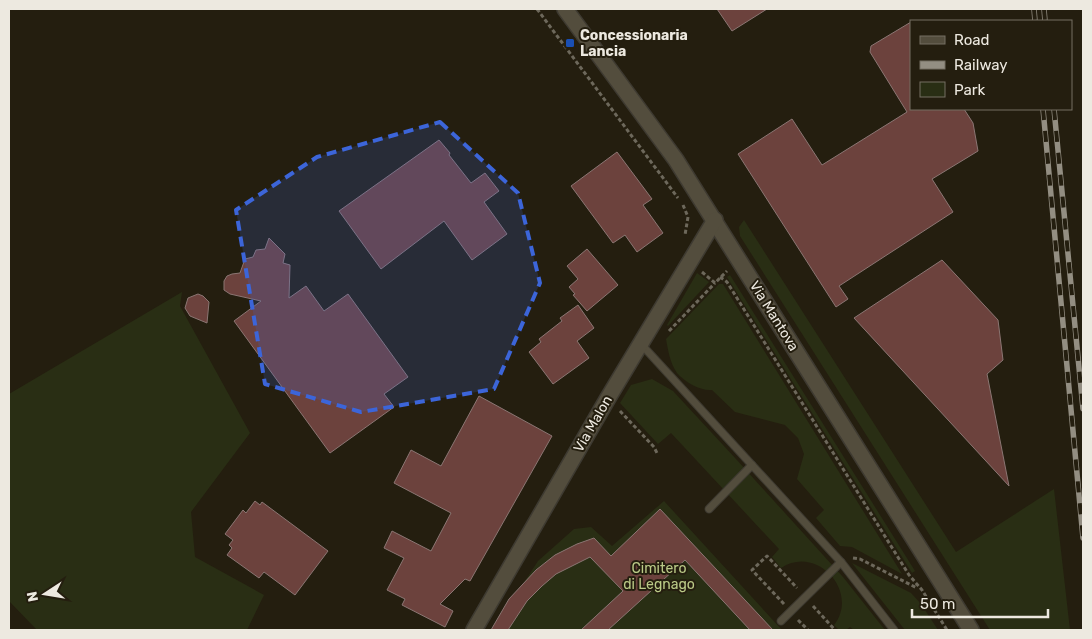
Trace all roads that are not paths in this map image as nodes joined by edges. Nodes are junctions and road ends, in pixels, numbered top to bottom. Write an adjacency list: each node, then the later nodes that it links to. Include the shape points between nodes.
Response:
1 (564, 9): 2 (street, Via Mantova, via 676,160)
2 (714, 220): 3 (street, Via Malon); 10 (street, Via Mantova)
3 (641, 344): 4 (lane); 8 (street, Via Malon)
4 (752, 465): 5 (lane); 6 (lane)
5 (709, 508)
6 (841, 562): 7 (lane); 9 (lane)
7 (781, 621)
8 (474, 630)
9 (894, 630)
10 (971, 630)

